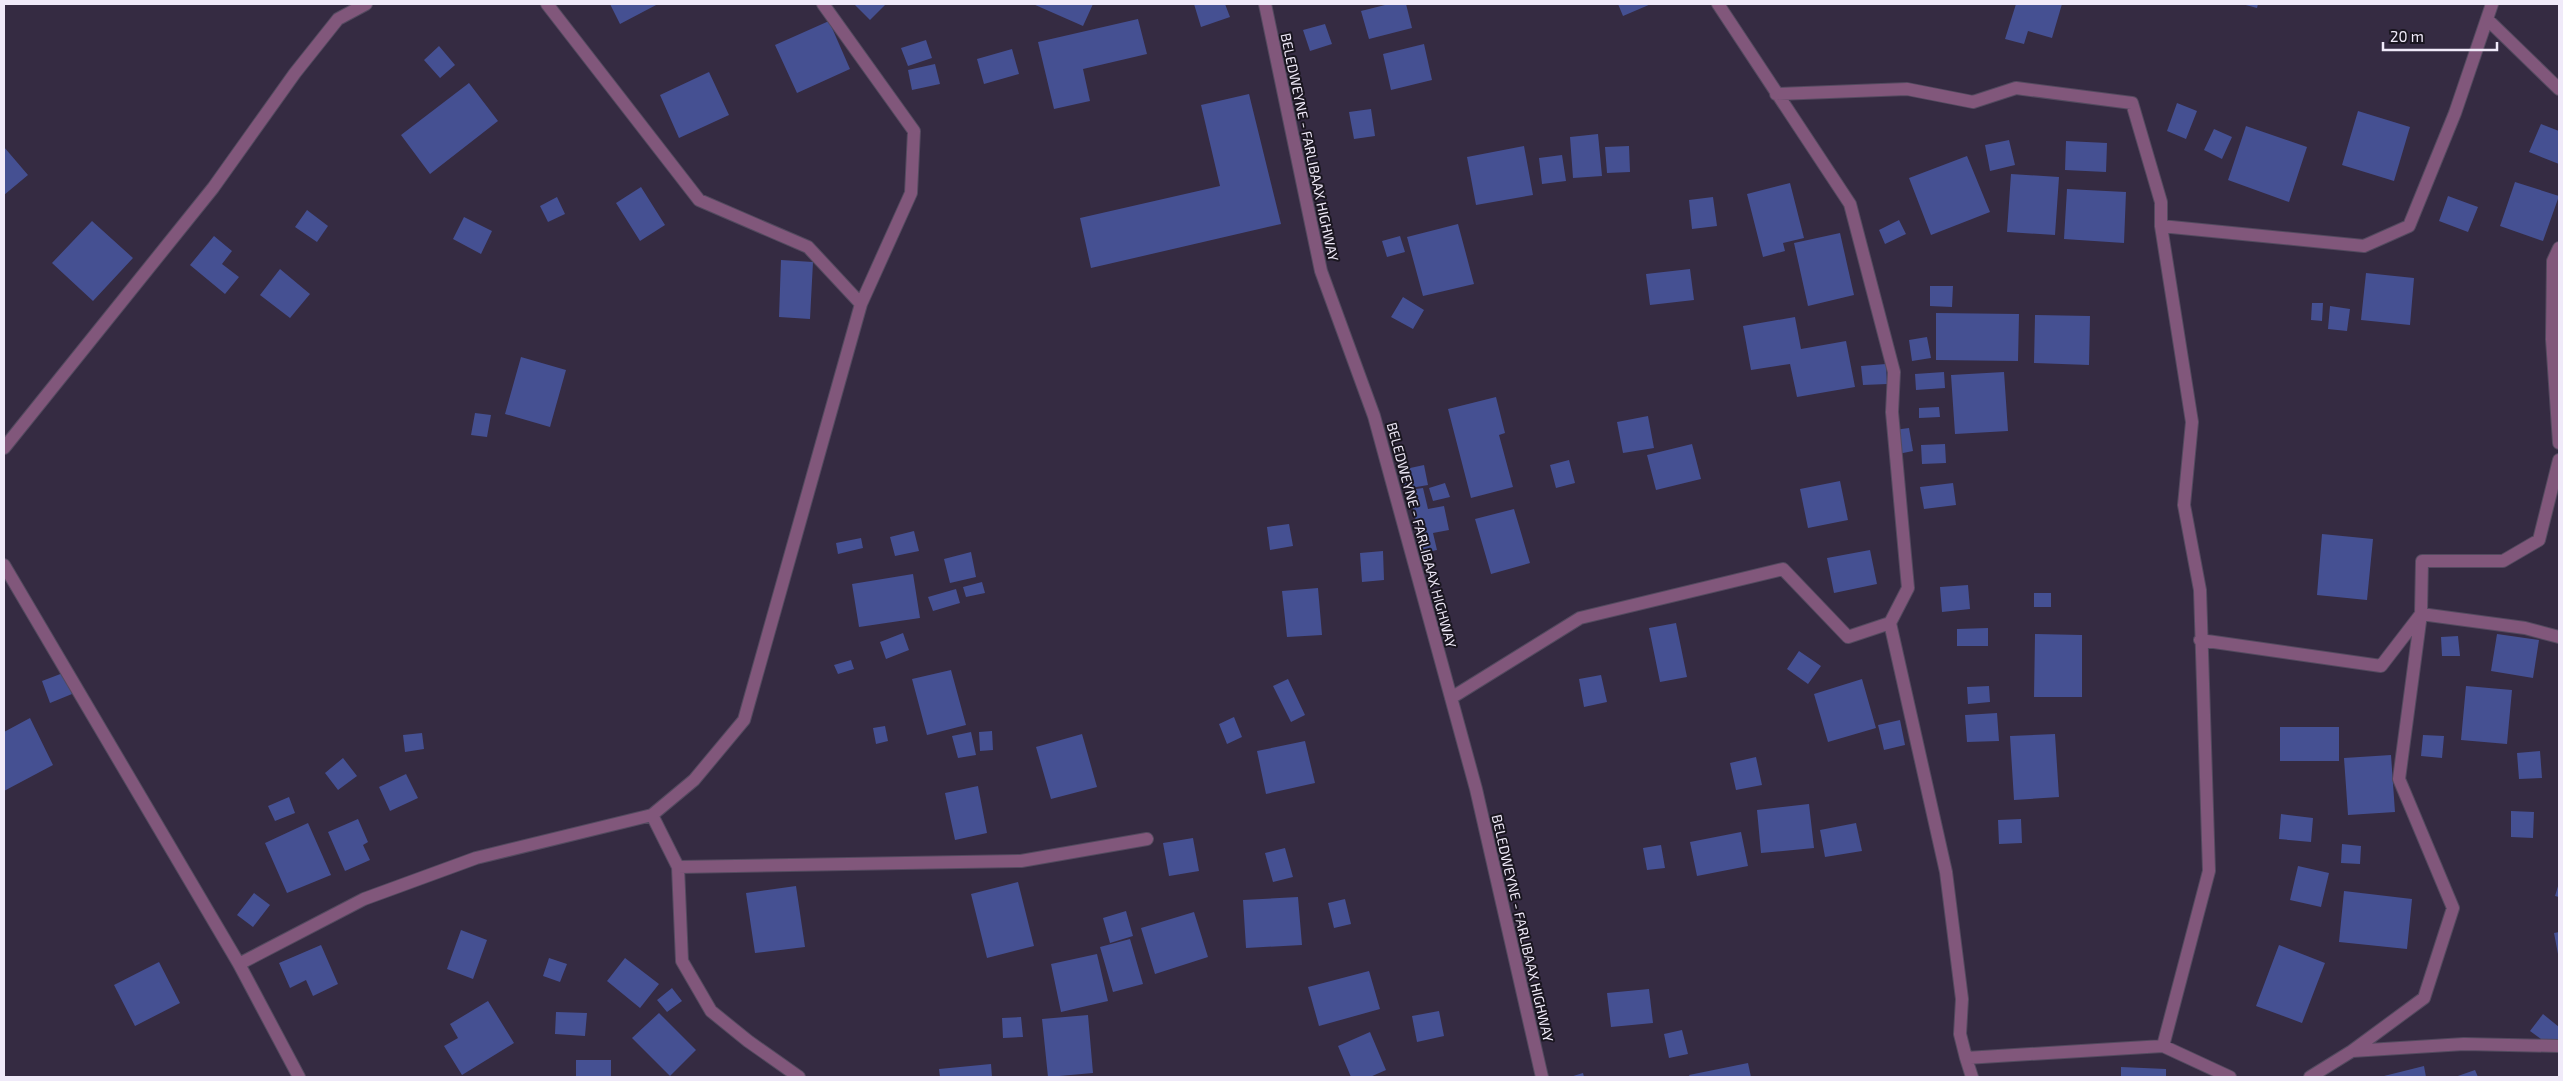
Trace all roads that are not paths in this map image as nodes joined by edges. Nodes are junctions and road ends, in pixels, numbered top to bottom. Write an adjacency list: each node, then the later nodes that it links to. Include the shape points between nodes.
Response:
1 (366, 4): 14 (street, via 338,19 213,188)
2 (547, 4): 12 (street, via 699,200 808,247)
3 (824, 4): 12 (street, via 914,132 911,193)
4 (1265, 4): 21 (street, BELEDWEYNE - FARLIBAAX HIGHWAY, via 1321,271 1374,416)
5 (1718, 4): 9 (street)
6 (2492, 4): 7 (street)
7 (2488, 20): 8 (street); 10 (street, via 2409,226 2364,246)
8 (2559, 89)
9 (1776, 94): 10 (street, via 1907,89 1973,102 2016,88 2132,103 2161,202); 18 (street, via 1850,204 1894,372 1892,412 1908,588)
10 (2161, 226): 20 (street, via 2192,422 2184,505 2200,590)
11 (2559, 248): 13 (street, via 2553,261 2552,339)
12 (861, 304): 22 (street, via 744,720 694,780)
13 (2559, 443)
14 (4, 448)
15 (2559, 460): 17 (street, via 2539,540 2503,561 2422,561)
16 (4, 565): 25 (street)
17 (2421, 614): 19 (street, via 2525,628); 20 (street, via 2381,666); 28 (street, via 2399,779 2453,908 2424,998)
18 (1890, 623): 21 (street, via 1848,637 1783,569 1580,618); 29 (street, via 1946,872 1962,1000 1960,1034)
19 (2559, 637)
20 (2200, 640): 26 (street, via 2210,871)
21 (1451, 698): 32 (street, BELEDWEYNE - FARLIBAAX HIGHWAY, via 1476,789)
22 (652, 815): 24 (street); 25 (street, via 476,858 364,899)
23 (1147, 839): 24 (street, via 1021,861)
24 (678, 867): 31 (street, via 682,961 711,1011 748,1042)
25 (239, 964): 30 (street)
26 (2163, 1046): 29 (street); 34 (street)
27 (2559, 1046): 28 (street, via 2464,1044)
28 (2352, 1051): 35 (street)
29 (1966, 1058): 33 (street)
30 (299, 1077)
31 (799, 1077)
32 (1542, 1077)
33 (1972, 1077)
34 (2230, 1077)
35 (2310, 1077)

